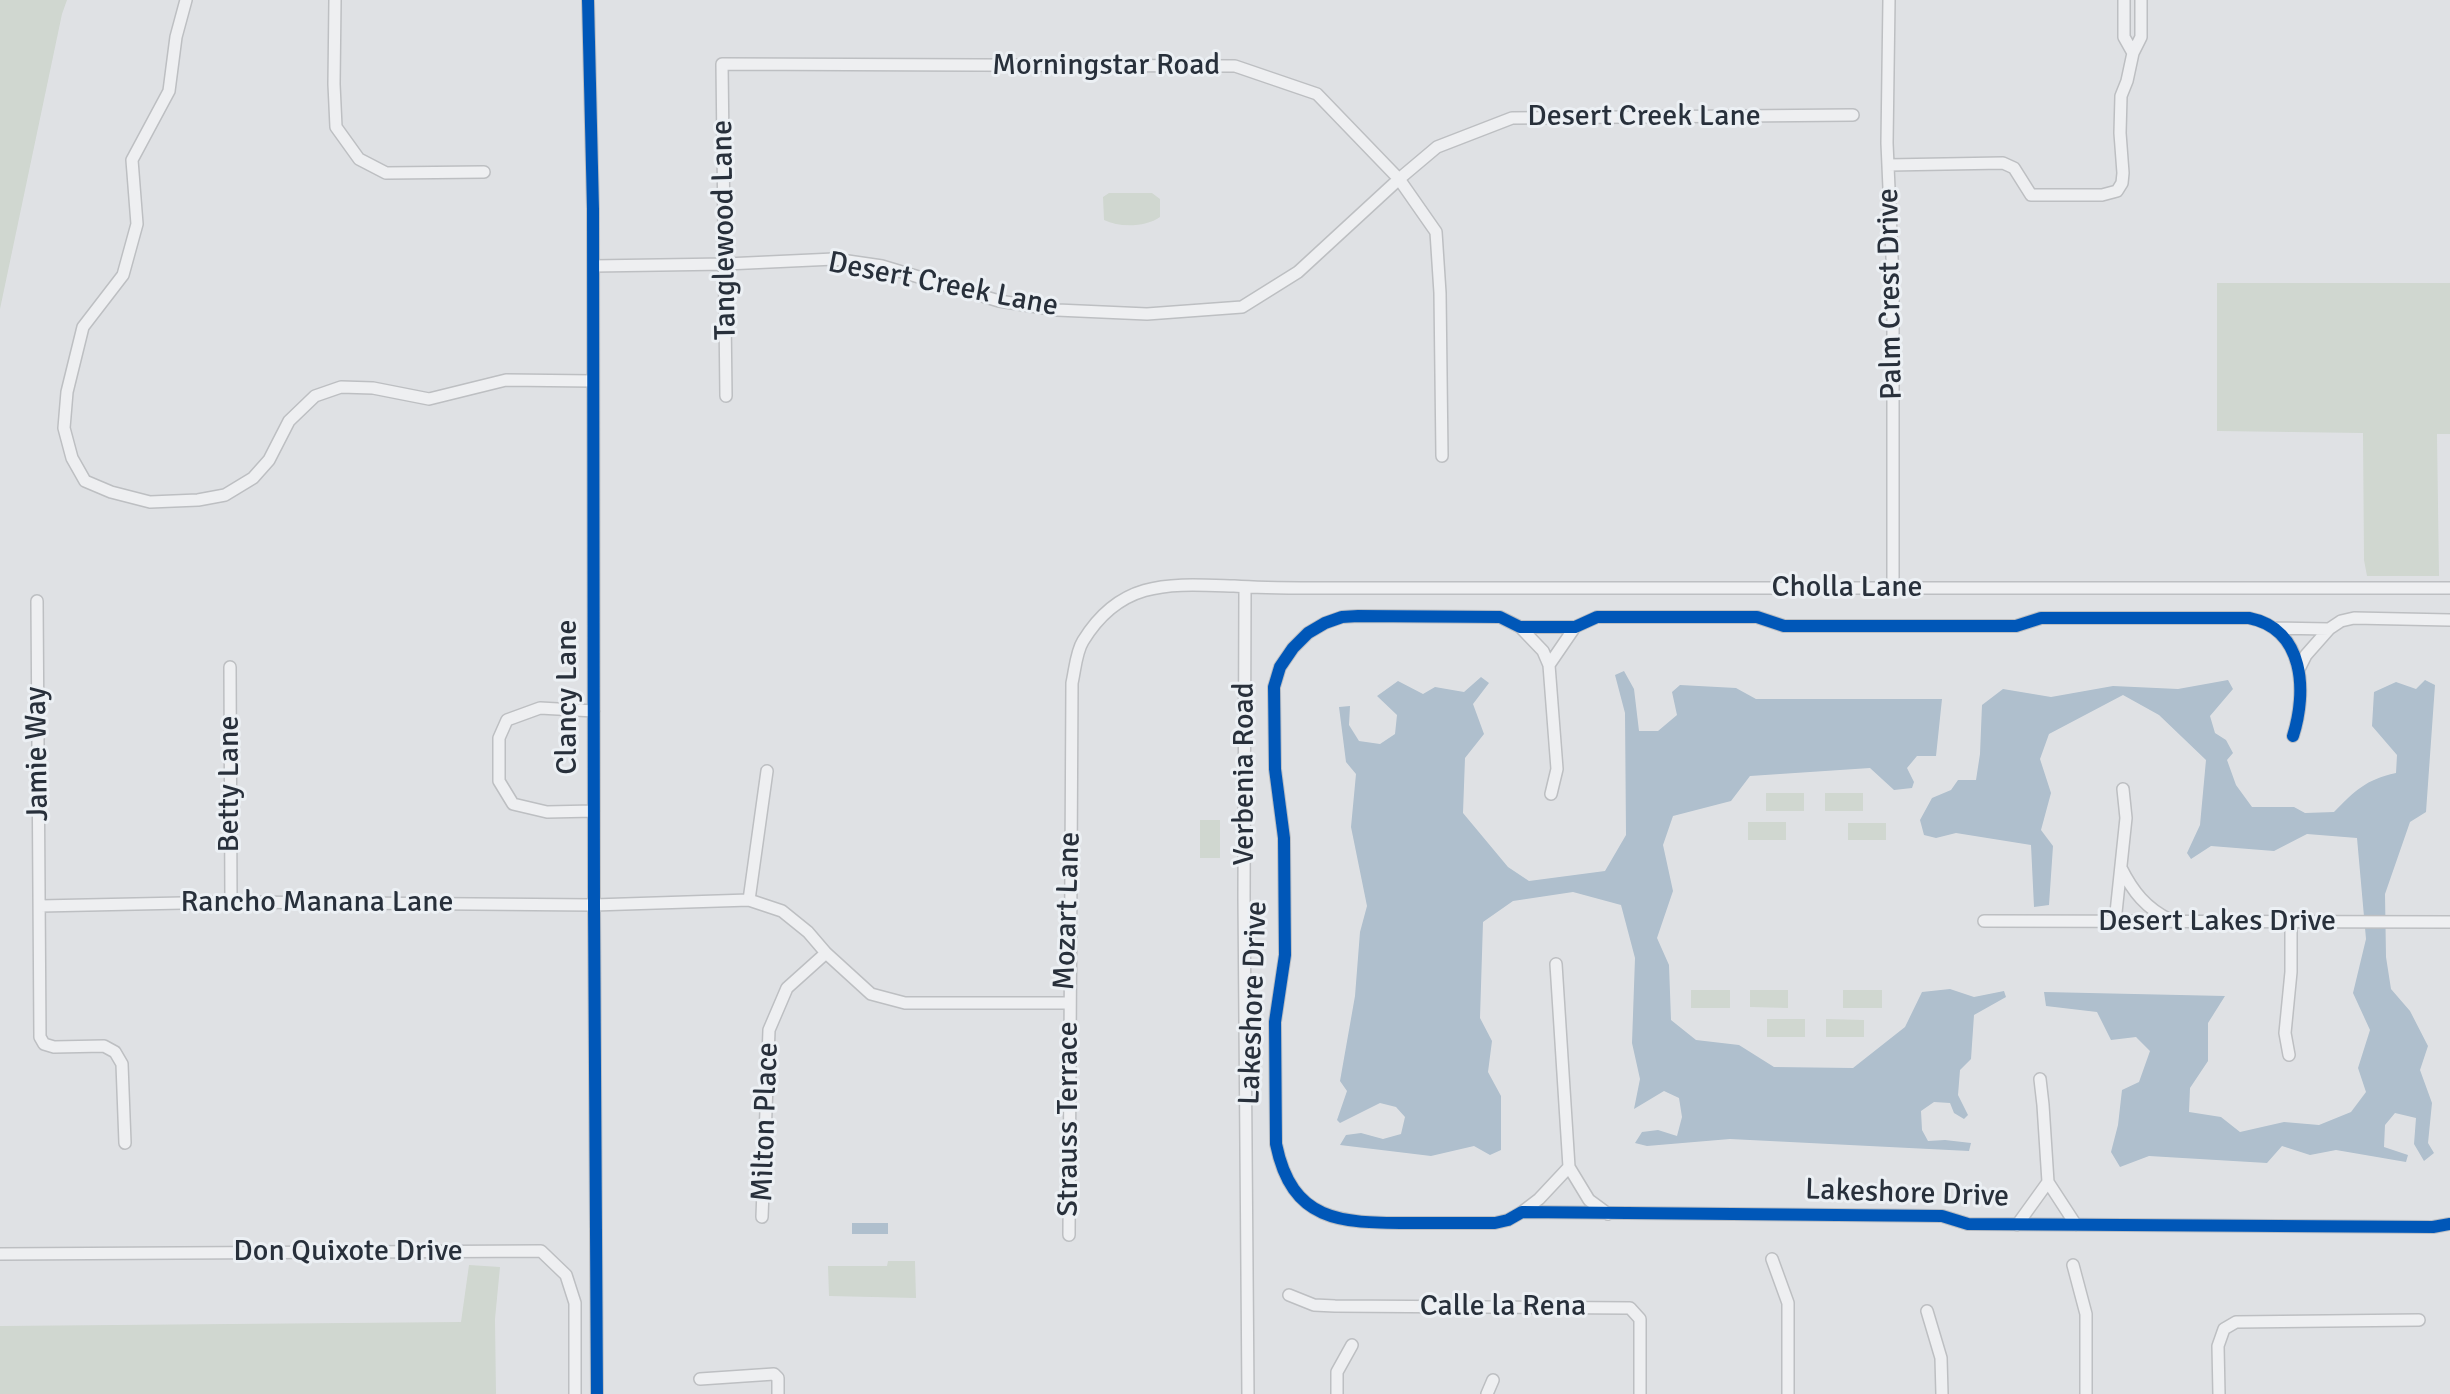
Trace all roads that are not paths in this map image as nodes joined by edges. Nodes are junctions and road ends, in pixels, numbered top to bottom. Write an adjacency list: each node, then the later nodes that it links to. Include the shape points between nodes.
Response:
1 (186, 0): 15 (street, via 169,91 132,160 137,224 123,275 83,327 67,392 64,428 85,481 150,502 225,495 253,478 289,421 315,396 341,387 429,399 506,380)
2 (335, 0): 11 (street, via 336,127 359,159 386,173)
3 (588, 0): 14 (street, Clancy Lane)
4 (1889, 0): 10 (street, Palm Crest Drive)
5 (2124, 0): 7 (street, via 2124,37)
6 (2141, 0): 7 (street, via 2141,37)
7 (2133, 53): 10 (street, via 2121,96 2123,173 2117,191 2031,195 2014,168 2003,163)
8 (722, 64): 12 (street, Morningstar Road, via 1235,66 1317,94); 13 (street, Tanglewood Lane)
9 (1853, 115): 12 (street, Desert Creek Lane, via 1512,118 1437,147)
10 (1888, 165): 19 (street, Palm Crest Drive)
11 (484, 172)
12 (1399, 179): 13 (street, Desert Creek Lane, via 1298,272 1242,307 1147,314 1057,310 999,301 882,266 834,259); 17 (street, Morningstar Road, via 1436,232)
13 (726, 264): 14 (street, Desert Creek Lane); 16 (street, Tanglewood Lane)
14 (593, 266): 15 (street, Clancy Lane)
15 (593, 381): 30 (street, Clancy Lane)
16 (726, 396)
17 (1442, 456)
18 (1245, 587): 19 (street, Cholla Lane); 48 (street, Mozart Lane, via 1155,586 1111,606 1081,643 1072,683); 73 (street, Verbenia Road)
19 (1893, 588): 20 (street, Cholla Lane)
20 (2450, 588)
21 (37, 601): 40 (street, Jamie Way)
22 (2450, 620): 26 (street, Lakeshore Drive, via 2354,618)
23 (1520, 627): 24 (street, Lakeshore Drive); 27 (street); 54 (street, Lakeshore Drive, via 1500,617 1358,616 1325,623 1308,633 1280,667 1273,729 1284,838 1285,941 1275,1022 1276,1144 1287,1180 1313,1208 1358,1223 1495,1223)
24 (1575, 627): 25 (street, Lakeshore Drive, via 1597,617 1757,617 1784,626 2249,618); 27 (street)
25 (2272, 628): 26 (street, Lakeshore Drive); 29 (street, via 2290,645)
26 (2329, 629): 29 (street)
27 (1549, 665): 34 (street, via 1557,769)
28 (230, 667): 38 (street, Betty Lane)
29 (2299, 669): 31 (street, via 2300,714)
30 (594, 711): 35 (street, Clancy Lane); 35 (street, via 540,708 507,720 499,738 499,781 513,804 547,812)
31 (2293, 736)
32 (767, 771): 37 (street)
33 (2123, 789): 36 (street)
34 (1551, 794)
35 (594, 811): 39 (street, Clancy Lane)
36 (2121, 868): 42 (street); 43 (street, via 2140,900)
37 (749, 900): 39 (street, Mozart Lane); 46 (street, Mozart Lane, via 782,911)
38 (231, 902): 39 (street, Rancho Manana Lane); 40 (street, Rancho Manana Lane)
39 (594, 905): 71 (street, Clancy Lane)
40 (40, 906): 51 (street, Jamie Way, via 40,1037 54,1047 104,1046 115,1052 122,1064)
41 (1984, 921): 42 (street, Desert Lakes Drive)
42 (2115, 922): 43 (street, Desert Lakes Drive)
43 (2174, 922): 44 (street, Desert Lakes Drive)
44 (2291, 922): 45 (street, Desert Lakes Drive); 49 (street, via 2285,1033)
45 (2450, 922)
46 (826, 953): 48 (street, Mozart Lane, via 871,994 905,1003); 56 (street, Milton Place, via 787,988 769,1030)
47 (1556, 964): 52 (street)
48 (1069, 1003): 60 (street, Strauss Terrace)
49 (2289, 1055)
50 (2040, 1079): 53 (street)
51 (125, 1143)
52 (1569, 1167): 54 (street); 55 (street, via 1589,1200)
53 (2048, 1182): 58 (street); 59 (street)
54 (1522, 1212): 55 (street, Lakeshore Drive)
55 (1608, 1214): 58 (street, Lakeshore Drive, via 1942,1216 1968,1224)
56 (762, 1217)
57 (2450, 1224): 59 (street, Lakeshore Drive)
58 (2017, 1225): 59 (street, Lakeshore Drive)
59 (2076, 1225)
60 (1069, 1235)
61 (0, 1254): 70 (street, Don Quixote Drive, via 541,1251 566,1275 575,1303)
62 (1772, 1259): 77 (street, via 1788,1303)
63 (2073, 1265): 79 (street, via 2086,1314)
64 (1289, 1295): 76 (street, Calle la Rena, via 1335,1306 1630,1308 1640,1319)
65 (1927, 1311): 78 (street, via 1941,1358)
66 (2419, 1320): 80 (street, via 2236,1322 2224,1329 2218,1346)
67 (1352, 1345): 74 (street, via 1337,1372)
68 (700, 1379): 72 (street, via 774,1374)
69 (1493, 1380): 75 (street)
70 (575, 1394)
71 (597, 1394)
72 (778, 1394)
73 (1248, 1394)
74 (1337, 1394)
75 (1487, 1394)
76 (1640, 1394)
77 (1788, 1394)
78 (1942, 1394)
79 (2086, 1394)
80 (2219, 1394)

